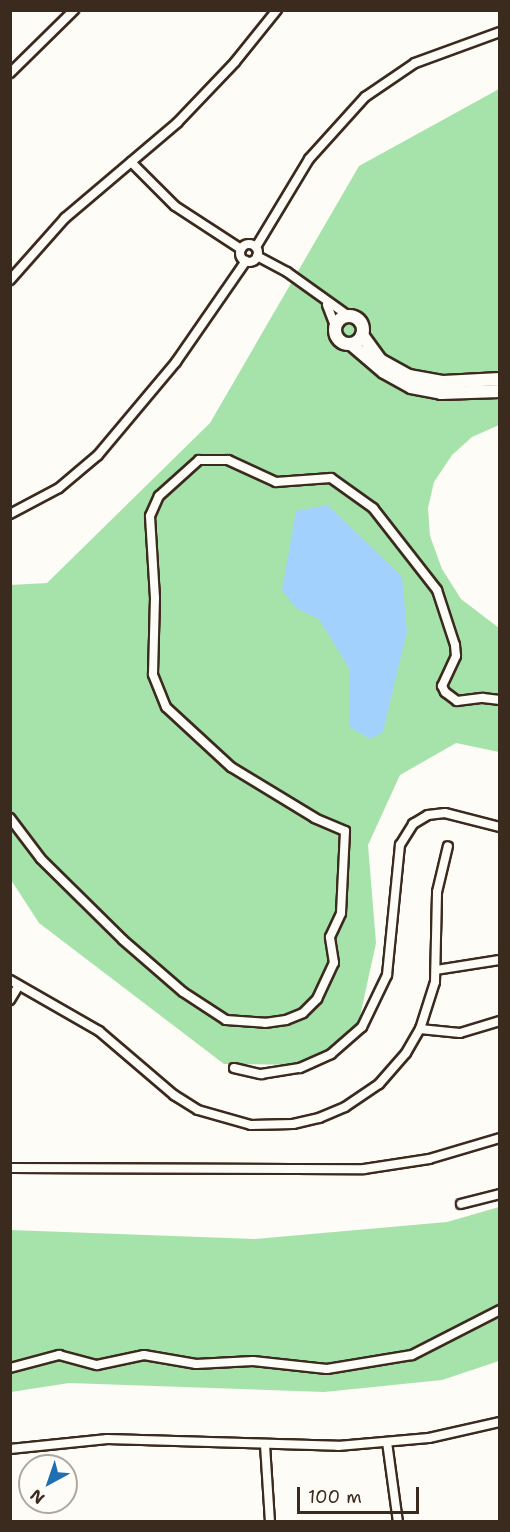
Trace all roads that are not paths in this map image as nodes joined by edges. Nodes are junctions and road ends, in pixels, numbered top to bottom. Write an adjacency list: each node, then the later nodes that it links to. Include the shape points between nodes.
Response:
1 (74, 10): 4 (street)
2 (277, 10): 5 (street, via 216,84)
3 (500, 32): 7 (street, via 416,63 365,97 309,159)
4 (10, 73)
5 (131, 162): 6 (street, via 175,206); 9 (street, via 53,230)
6 (241, 249): 7 (street, via 248,244); 8 (street, via 240,256)
7 (256, 252): 8 (street); 10 (street)
8 (246, 261): 17 (street, via 176,362 98,454 59,488)
9 (10, 280)
10 (325, 302): 11 (street); 12 (street)
11 (347, 315): 12 (street); 13 (street, via 360,321)
12 (335, 326): 14 (street, via 339,340)
13 (362, 335): 14 (street); 15 (street, via 380,360 409,376 434,382)
14 (351, 344): 16 (street, via 384,372 411,387 441,393)
15 (500, 380)
16 (500, 391)
17 (10, 514)
18 (500, 700): 19 (street, via 457,701 445,692 442,686 452,667 455,645 437,590 374,508 331,478 276,482 228,460 199,460 159,496 150,516 155,598 153,674 166,707 231,767 315,818 345,831 341,913 330,937 334,963 317,999 303,1013 286,1020 226,1020 183,992 123,940 41,859)
19 (10, 818)
20 (500, 827): 29 (street, via 445,813 428,815 413,824 400,845 387,975 362,1027 331,1054 300,1068 261,1074)
21 (448, 846): 23 (street, via 437,892)
22 (500, 960): 23 (street)
23 (436, 970): 28 (street, via 431,1000)
24 (10, 980): 25 (street)
25 (19, 985): 26 (street); 28 (street, via 99,1031 186,1103 211,1116 251,1125 293,1124 345,1107 389,1074)
26 (10, 1000)
27 (500, 1020): 28 (street, via 460,1033)
28 (420, 1029)
29 (234, 1068)
30 (500, 1138): 31 (street, via 429,1159 364,1169)
31 (10, 1168)
32 (500, 1194): 33 (street)
33 (461, 1204)
34 (500, 1310): 35 (street, via 412,1354 327,1370 253,1361 196,1364 144,1355 97,1365 59,1355)
35 (10, 1368)
36 (500, 1422): 37 (street, via 449,1435)
37 (387, 1442): 38 (street, via 314,1447); 41 (street)
38 (265, 1445): 39 (street, via 100,1439); 40 (street)
39 (10, 1449)
40 (270, 1521)
41 (398, 1521)

